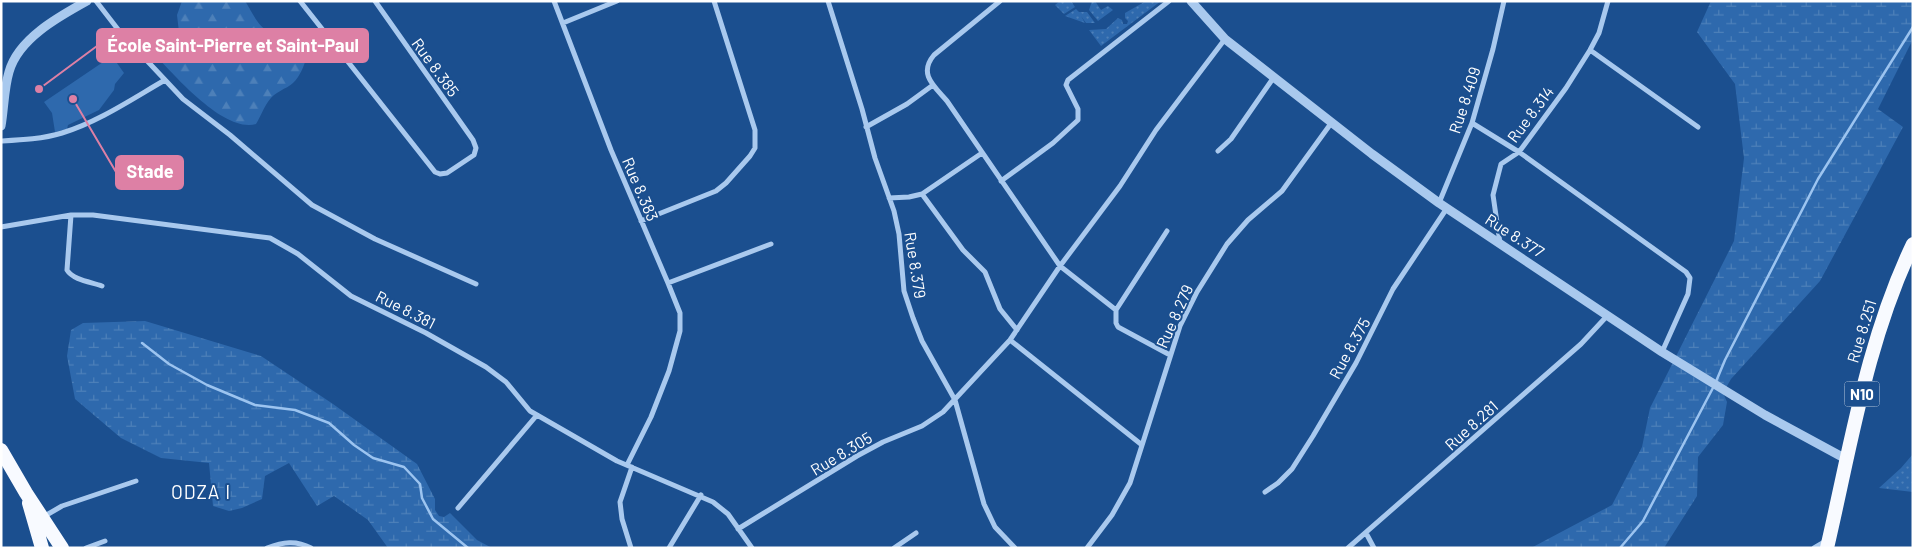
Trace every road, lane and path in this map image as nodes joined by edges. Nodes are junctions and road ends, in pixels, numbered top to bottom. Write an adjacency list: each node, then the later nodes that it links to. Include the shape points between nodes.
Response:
1 (87, 1): 20 (street, via 22,46)
2 (96, 1): 18 (street)
3 (300, 1): 4 (street, Rue 8.385, via 435,172 447,173 474,155 473,140)
4 (374, 1)
5 (554, 1): 14 (street, Rue 8.383)
6 (617, 1): 14 (street)
7 (714, 1): 35 (street, via 755,130 755,148 716,191)
8 (828, 1): 24 (street, Rue 8.379)
9 (1000, 1): 19 (street, via 929,61 927,74)
10 (1169, 1): 30 (street, via 1068,80 1066,85 1078,109 1078,120 1053,143)
11 (1191, 1): 15 (street, Rue 8.377)
12 (1504, 1): 22 (street, Rue 8.409)
13 (1608, 1): 16 (street, Rue 8.314, via 1599,33)
14 (563, 23): 35 (street, Rue 8.383)
15 (1225, 39): 17 (street, Rue 8.377); 41 (street, Rue 8.305)
16 (1590, 50): 25 (street); 28 (street, Rue 8.314)
17 (1275, 77): 21 (street, Rue 8.377); 27 (street, via 1231,139)
18 (164, 80): 26 (street, via 63,133); 43 (street, via 312,205 375,239)
19 (933, 85): 24 (street); 29 (street)
20 (4, 88): 23 (street)
21 (1332, 122): 33 (street, Rue 8.377); 50 (street, Rue 8.279, via 1282,191 1248,220 1227,244 1180,326)
22 (1472, 123): 28 (street); 33 (street, Rue 8.409)
23 (1, 126)
24 (866, 127): 32 (street, Rue 8.379)
25 (1698, 127)
26 (1, 141)
27 (1218, 151)
28 (1519, 152): 38 (street, Rue 8.314, via 1501,164 1492,195); 49 (street, via 1686,272 1690,278 1688,294)
29 (982, 153): 30 (street); 31 (street)
30 (1001, 181): 41 (street)
31 (922, 194): 32 (street); 47 (street, via 964,250 985,272 1000,309)
32 (889, 198): 51 (street, Rue 8.379, via 899,234 904,291 922,341)
33 (1443, 205): 38 (street, Rue 8.377); 58 (street, Rue 8.375, via 1302,453 1292,469)
34 (71, 215): 36 (street, Rue 8.381); 44 (street, via 67,270 74,277); 52 (street, Rue 8.381, via 193,226 278,241 351,296 486,367 506,382)
35 (641, 222): 42 (street, Rue 8.383)
36 (1, 227)
37 (1167, 231): 45 (street)
38 (1500, 243): 46 (street, Rue 8.377)
39 (771, 244): 42 (street)
40 (1913, 244): 55 (highway, Rue 8.251 / N10, via 1883,317)
41 (1060, 266): 45 (street); 47 (street, Rue 8.305)
42 (668, 283): 56 (street, Rue 8.383, via 680,313 680,331 669,371)
43 (476, 284)
44 (102, 286)
45 (1116, 310): 50 (street, via 1118,327)
46 (1607, 316): 49 (street, Rue 8.377); 65 (street, Rue 8.281, via 1582,344)
47 (1017, 330): 48 (street, Rue 8.305)
48 (1010, 340): 51 (street, Rue 8.305); 53 (street)
49 (1662, 352): 55 (street, Rue 8.377, via 1765,415)
50 (1170, 355): 53 (street, Rue 8.279)
51 (955, 400): 63 (street, Rue 8.305, via 928,423 875,447); 77 (street, Rue 8.379, via 984,504 995,527)
52 (537, 416): 56 (street, Rue 8.381); 61 (street)
53 (1142, 446): 78 (street, Rue 8.279, via 1126,492)
54 (1, 450): 59 (highway)
55 (1846, 459): 67 (highway, Rue 8.251 / N10)
56 (630, 466): 60 (street, Rue 8.381); 73 (street, Rue 8.383, via 620,502)
57 (136, 481): 62 (street, via 62,506)
58 (1265, 492)
59 (26, 493): 62 (highway); 68 (highway)
60 (701, 495): 63 (street, Rue 8.381, via 723,508); 74 (street)
61 (458, 508)
62 (43, 517): 69 (highway)
63 (738, 529): 75 (street, Rue 8.381)
64 (916, 533): 76 (street)
65 (1366, 533): 79 (street, Rue 8.281); 80 (street)
66 (105, 541): 70 (street)
67 (1828, 544): 81 (street)
68 (42, 548)
69 (62, 548)
70 (86, 548)
71 (267, 548): 72 (street, via 289,542)
72 (311, 548)
73 (630, 548)
74 (669, 548)
75 (752, 548)
76 (894, 548)
77 (1015, 548)
78 (1087, 548)
79 (1348, 548)
80 (1374, 548)
81 (1814, 548)

